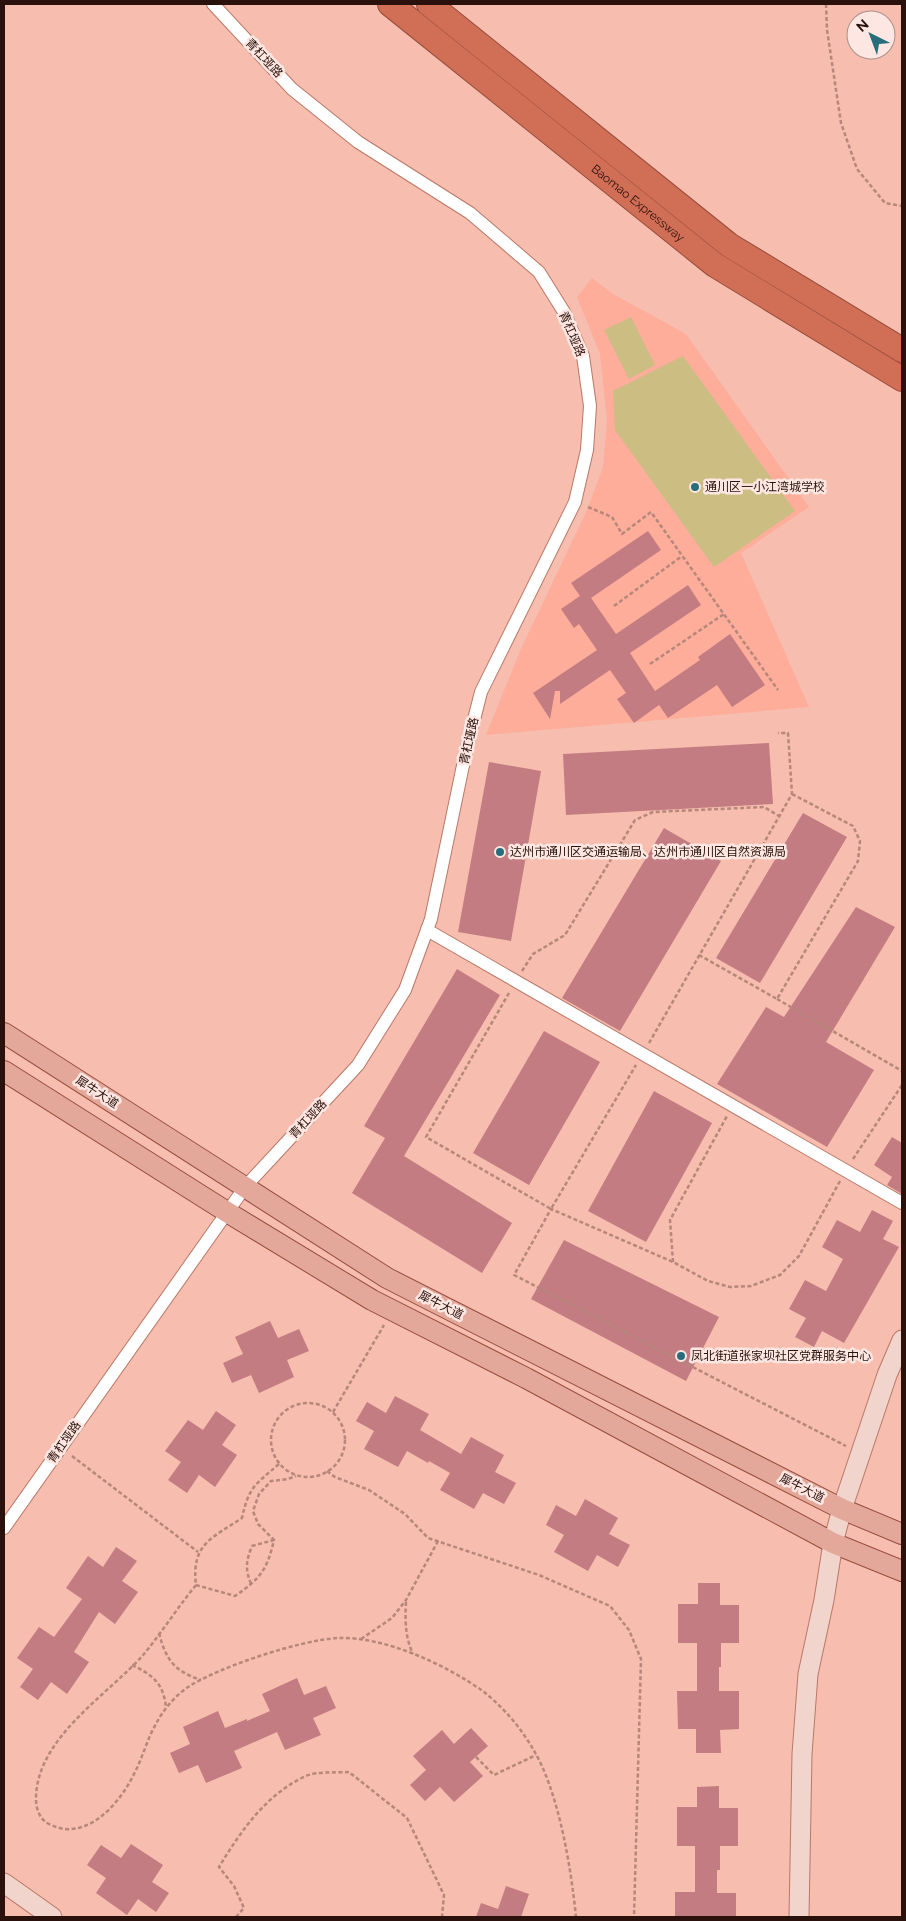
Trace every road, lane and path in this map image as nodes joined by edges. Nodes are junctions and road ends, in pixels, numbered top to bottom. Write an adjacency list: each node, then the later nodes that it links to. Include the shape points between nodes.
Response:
1 (213, 4): 8 (street, 青杠垭路, via 292,89 350,136 470,214 539,272 564,312 583,356 590,406 587,450)
2 (390, 4): 7 (highway, Baomao Expressway, via 715,265)
3 (429, 4): 6 (highway, Baomao Expressway, via 729,245)
4 (826, 4): 5 (path, via 841,123 857,168 885,203)
5 (902, 206)
6 (902, 350)
7 (902, 380)
8 (575, 502): 9 (path, via 612,517 622,534 651,512); 16 (street, 青杠垭路, via 481,692)
9 (682, 556): 10 (path); 11 (path)
10 (614, 606)
11 (724, 614): 12 (path); 13 (path)
12 (650, 664)
13 (778, 690)
14 (792, 794): 19 (path, via 853,826 860,841 858,861)
15 (780, 816): 18 (path, via 764,807 653,812 634,820 564,936 533,954)
16 (427, 930): 18 (street); 26 (street, 青杠垭路, via 405,990 358,1065)
17 (699, 955): 19 (path)
18 (516, 981): 24 (street)
19 (777, 999): 22 (path)
20 (4, 1033): 26 (main road, 犀牛大道)
21 (4, 1071): 28 (main road)
22 (902, 1071)
23 (902, 1085): 25 (path)
24 (733, 1106): 25 (street); 29 (path, via 670,1220)
25 (845, 1170): 27 (street); 29 (path, via 799,1256 780,1275 751,1286 730,1287 708,1281)
26 (245, 1187): 28 (street, 青杠垭路); 38 (main road, 犀牛大道, via 388,1278)
27 (902, 1203)
28 (227, 1212): 30 (main road); 33 (street, 青杠垭路)
29 (672, 1262): 34 (path, via 551,1209 514,1275)
30 (393, 1310): 32 (path); 43 (main road)
31 (902, 1340): 34 (street)
32 (333, 1412): 35 (path, via 310,1402 286,1409 277,1418 270,1441 272,1454); 36 (path, via 342,1427 345,1445 341,1457)
33 (61, 1447): 39 (street, 青杠垭路); 44 (path)
34 (861, 1454): 38 (street)
35 (279, 1464): 37 (path); 44 (path, via 254,1484 242,1518 212,1538)
36 (327, 1471): 37 (path, via 312,1477); 42 (path, via 335,1478 369,1490 406,1514 428,1538)
37 (297, 1476): 41 (path, via 271,1481 259,1494 252,1511 258,1524)
38 (842, 1508): 40 (main road, 犀牛大道); 43 (street)
39 (4, 1528)
40 (902, 1534)
41 (274, 1540): 47 (path, via 268,1565); 47 (path, via 252,1546 246,1561 246,1573)
42 (438, 1541): 48 (path); 62 (path, via 539,1575 610,1606 629,1630 641,1659)
43 (833, 1543): 45 (main road); 63 (street, via 808,1674 802,1754)
44 (198, 1552): 46 (path, via 194,1572)
45 (902, 1571)
46 (196, 1584): 47 (path, via 235,1596); 49 (path)
47 (251, 1584)
48 (406, 1600): 50 (path, via 392,1618); 51 (path, via 405,1624 408,1645)
49 (159, 1633): 52 (path); 53 (path, via 163,1651 174,1667)
50 (360, 1640): 51 (path); 53 (path, via 338,1638 294,1647 250,1660)
51 (413, 1654): 55 (path, via 485,1693 513,1721)
52 (132, 1665): 54 (path, via 162,1687); 54 (path, via 78,1716 50,1754 36,1788 36,1809 48,1825 68,1830 83,1828 101,1816 134,1774)
53 (202, 1680): 54 (path, via 187,1688)
54 (166, 1708)
55 (536, 1755): 56 (path, via 494,1775); 61 (path, via 550,1786 560,1826)
56 (476, 1757)
57 (4, 1884): 58 (street)
58 (52, 1917)
59 (236, 1917): 60 (path, via 244,1908 234,1886 218,1867 240,1833 270,1798 308,1775 349,1772 407,1818 444,1895)
60 (442, 1917)
61 (576, 1917)
62 (634, 1917)
63 (799, 1917)

